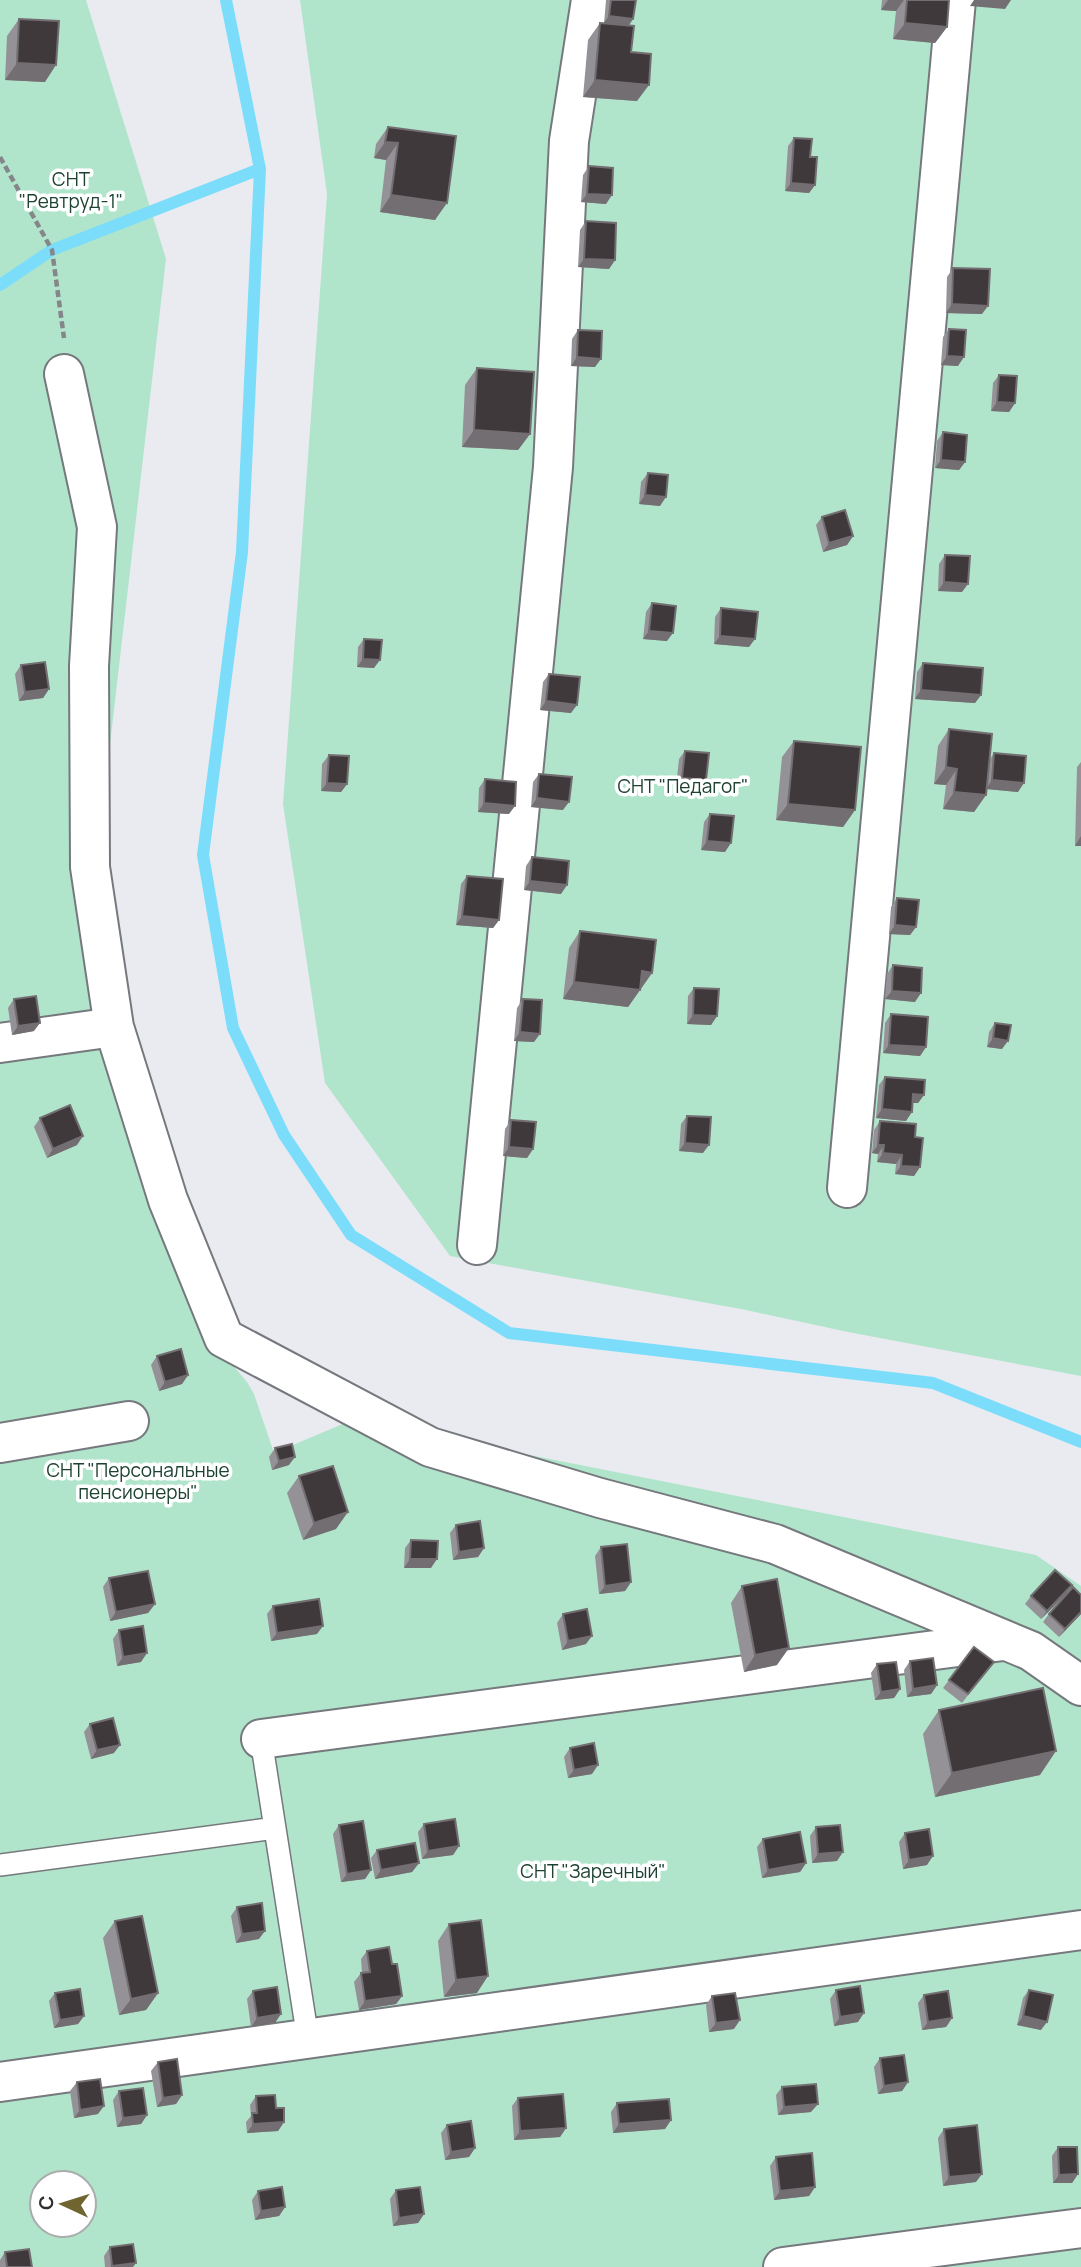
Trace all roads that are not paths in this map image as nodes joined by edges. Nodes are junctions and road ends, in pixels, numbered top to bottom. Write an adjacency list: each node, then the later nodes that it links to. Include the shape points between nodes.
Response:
1 (591, 0): 7 (street, via 569,141 553,467)
2 (956, 0): 6 (street)
3 (64, 374): 4 (street, via 97,527 89,666 90,867)
4 (114, 1027): 5 (street); 10 (street, via 168,1200 224,1338 430,1447 775,1544)
5 (0, 1043)
6 (847, 1188)
7 (477, 1245)
8 (129, 1421): 9 (street)
9 (0, 1443)
10 (1005, 1641): 11 (street, via 1031,1651); 12 (street)
11 (1081, 1686)
12 (261, 1739): 13 (lane)
13 (275, 1828): 14 (lane); 16 (lane)
14 (0, 1865)
15 (1081, 1930): 16 (street)
16 (308, 2039): 17 (street)
17 (0, 2082)
18 (1081, 2228): 19 (street)
19 (783, 2267)

